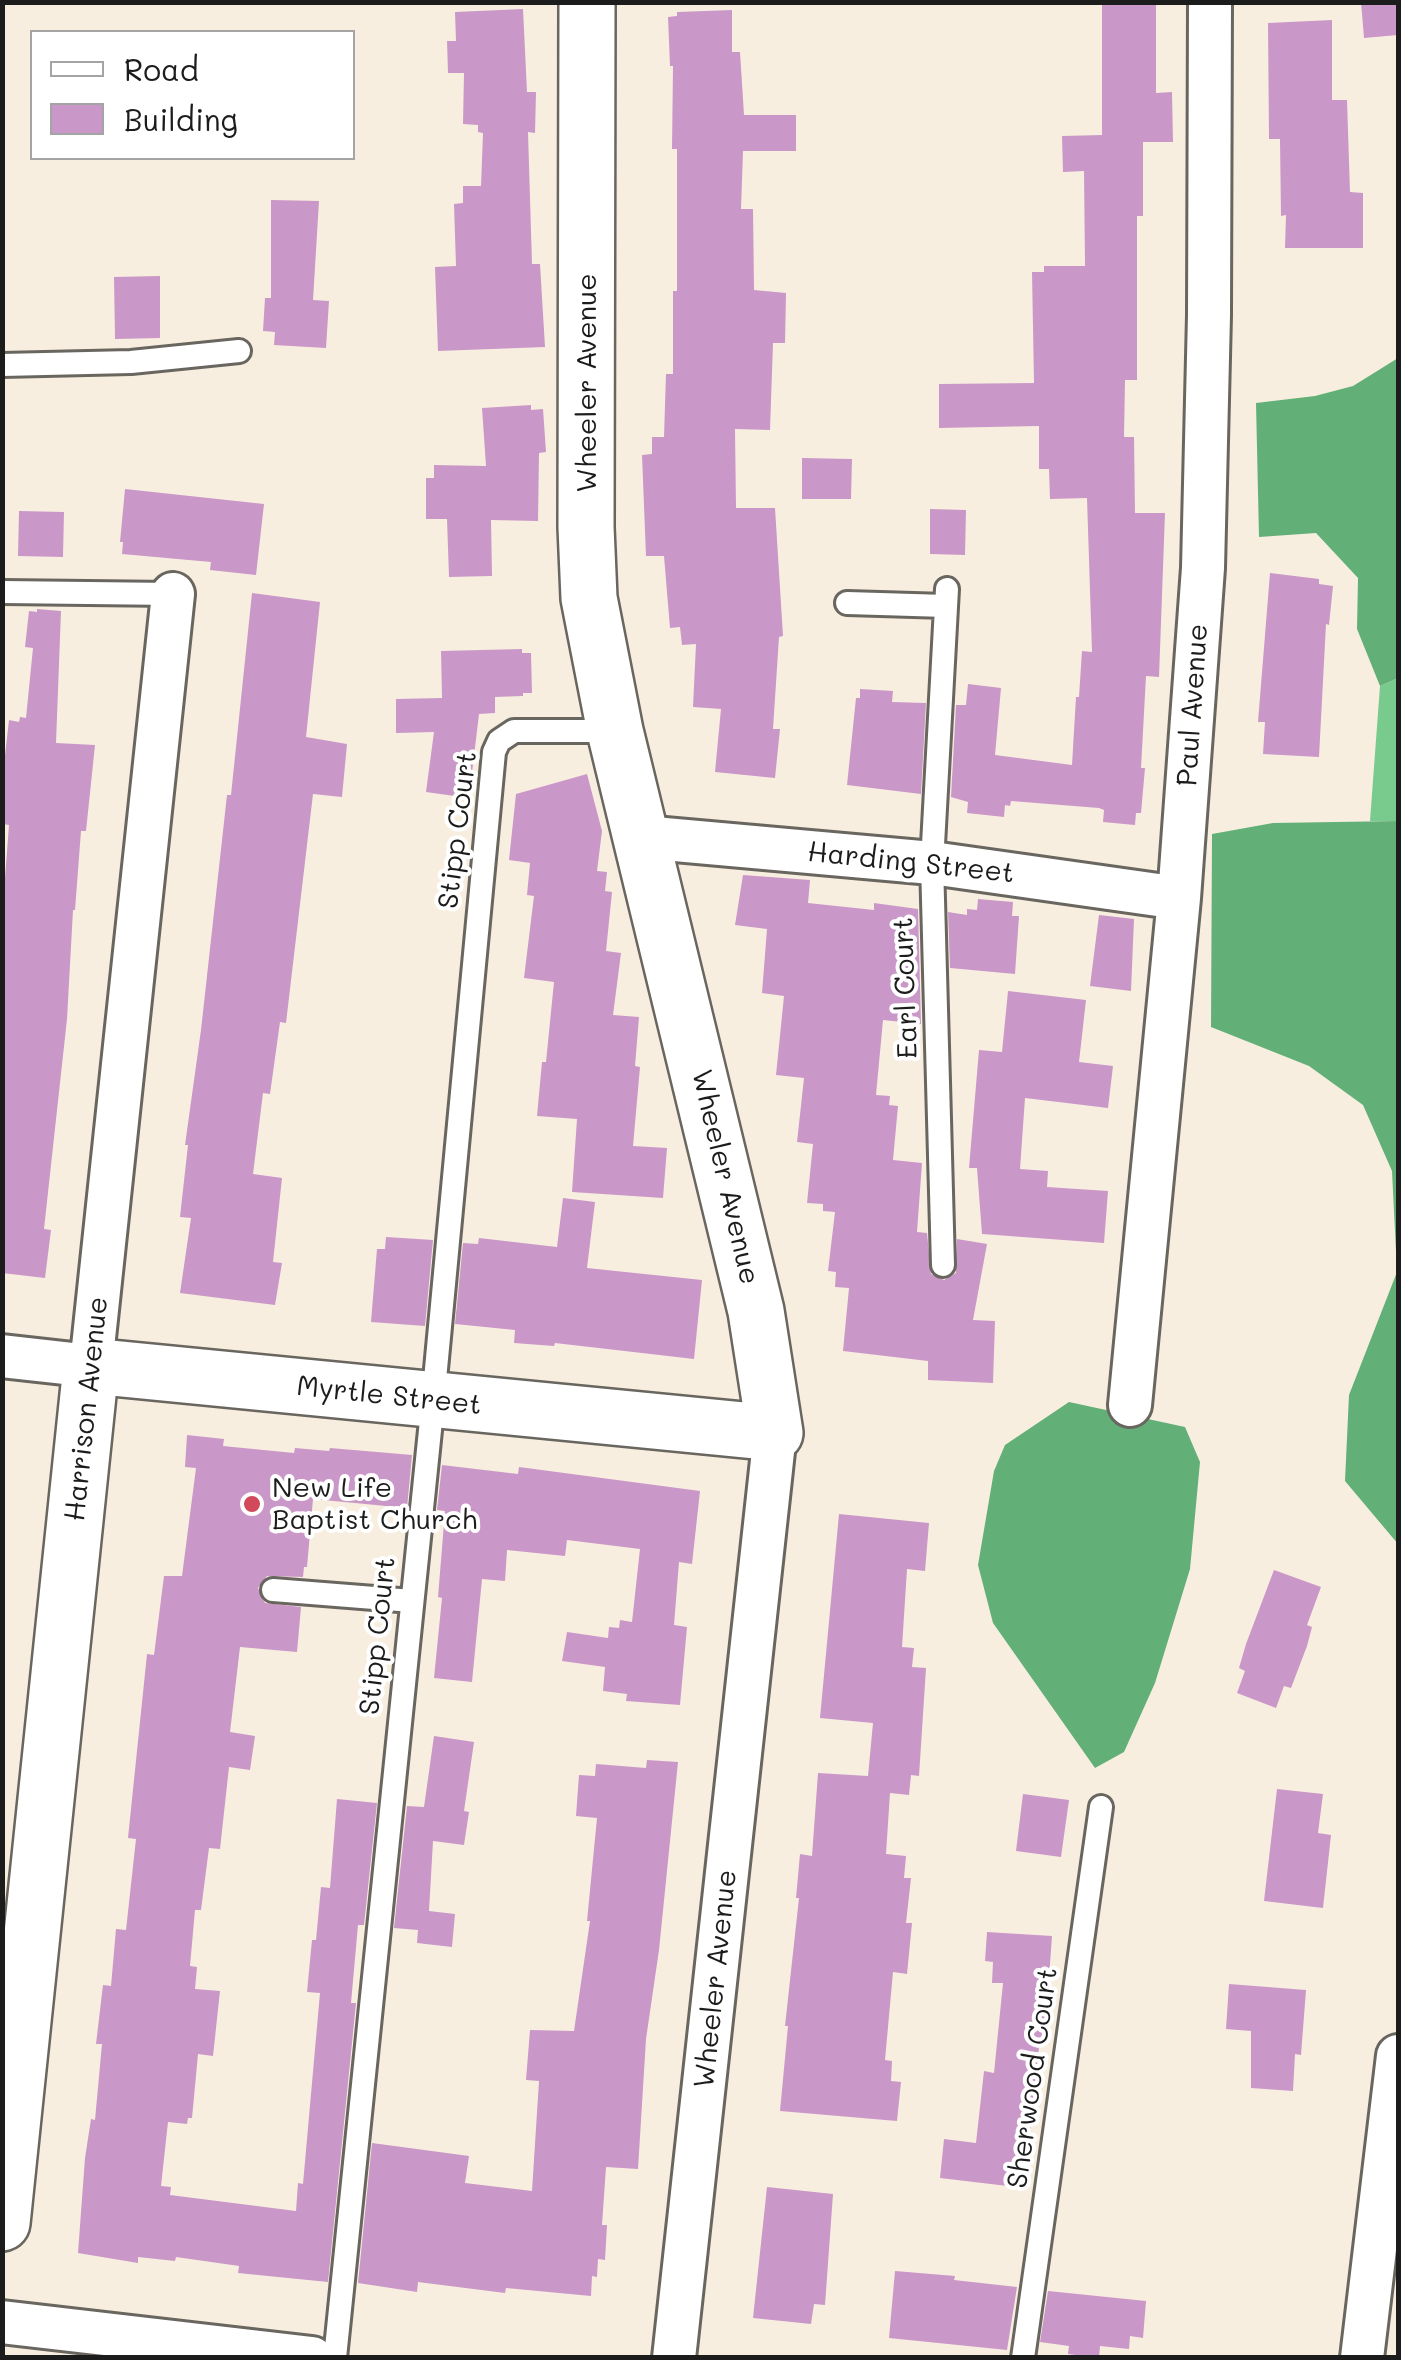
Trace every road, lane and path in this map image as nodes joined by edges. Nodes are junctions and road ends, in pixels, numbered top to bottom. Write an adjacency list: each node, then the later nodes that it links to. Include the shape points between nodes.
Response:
1 (587, 2): 8 (main road, Wheeler Avenue, via 586,566)
2 (1210, 2): 11 (street, Paul Avenue, via 1203,568)
3 (239, 352): 4 (lane)
4 (2, 365)
5 (2, 592): 6 (lane)
6 (172, 594): 14 (street, Harrison Avenue)
7 (848, 603): 10 (lane, Earl Court, via 946,598)
8 (615, 731): 9 (main road, Wheeler Avenue); 15 (lane, Stipp Court, via 514,731 494,752)
9 (642, 838): 10 (street, Harding Street); 17 (main road, Wheeler Avenue, via 756,1311)
10 (932, 862): 11 (street, Harding Street); 12 (lane, Earl Court)
11 (1178, 898): 16 (street, Paul Avenue)
12 (943, 1265)
13 (2, 1356): 14 (street, Myrtle Street)
14 (91, 1366): 15 (main road, Myrtle Street); 22 (main road, Harrison Avenue)
15 (433, 1401): 17 (main road, Myrtle Street); 19 (lane, Stipp Court)
16 (1130, 1405)
17 (775, 1433): 26 (street, Wheeler Avenue)
18 (273, 1590): 19 (lane)
19 (412, 1601): 25 (lane, Stipp Court)
20 (1101, 1807): 27 (lane, Sherwood Court)
21 (1398, 2056): 28 (street)
22 (2, 2223)
23 (2, 2322): 24 (street)
24 (312, 2358)
25 (335, 2358)
26 (674, 2358)
27 (1024, 2358)
28 (1362, 2358)

